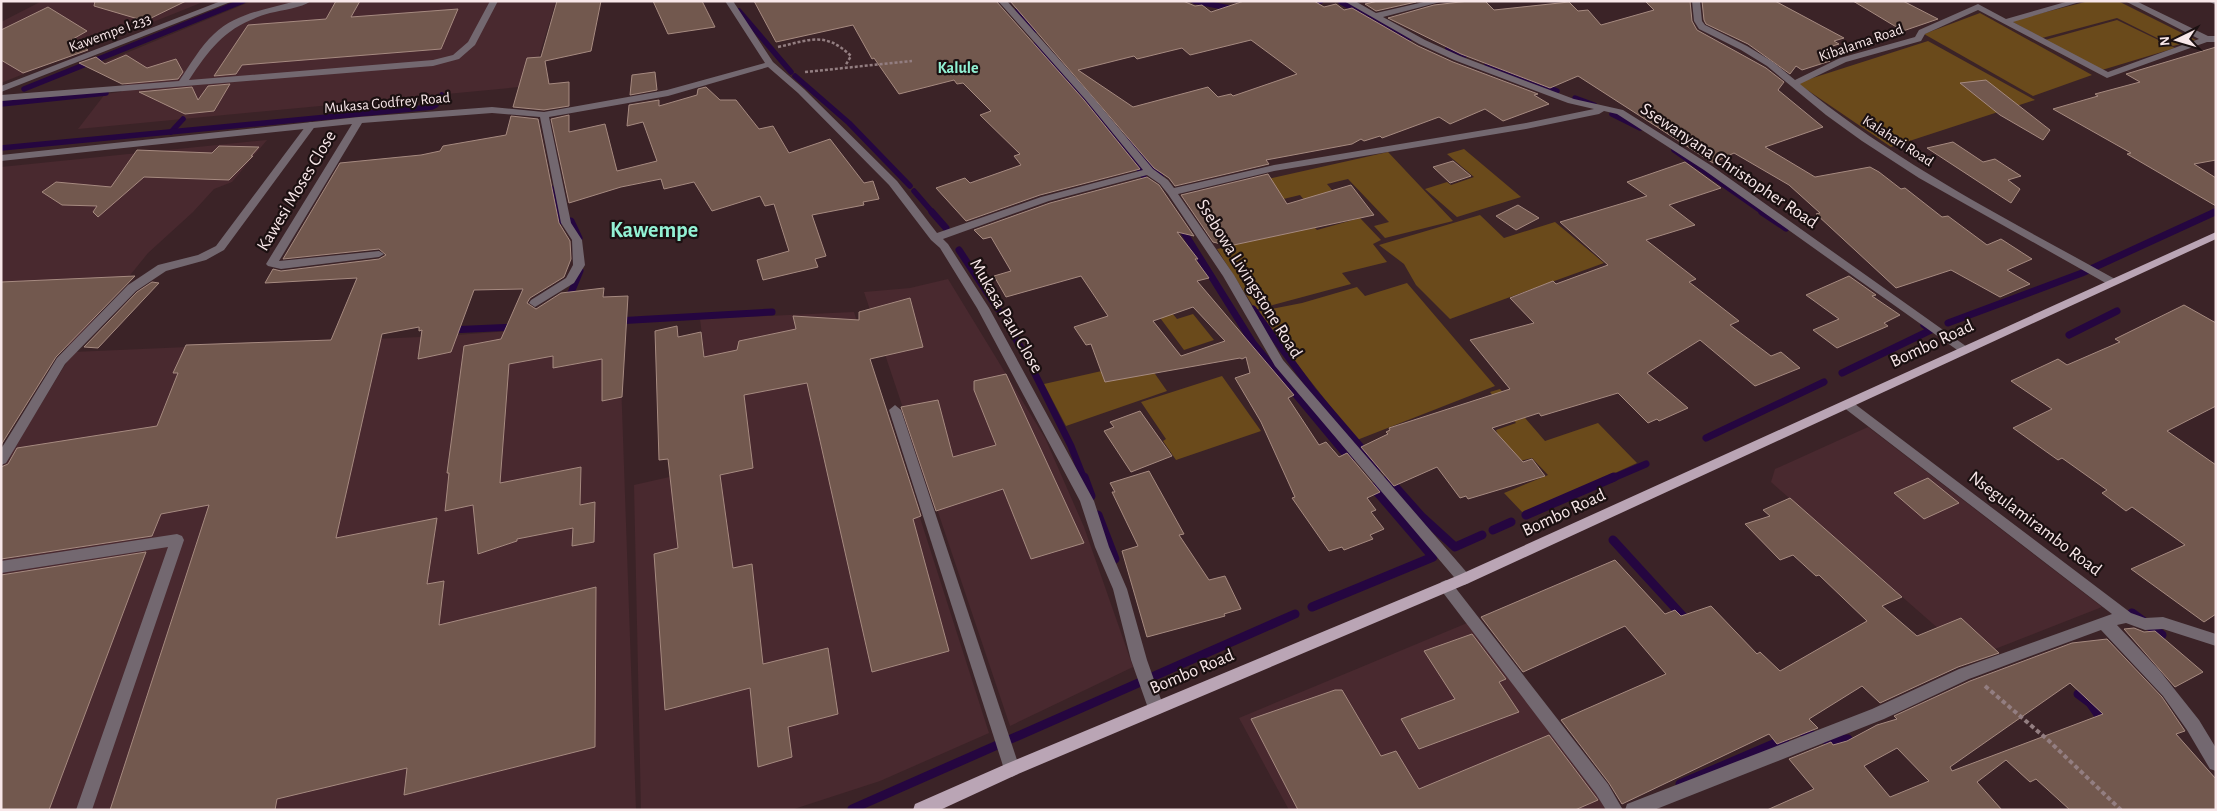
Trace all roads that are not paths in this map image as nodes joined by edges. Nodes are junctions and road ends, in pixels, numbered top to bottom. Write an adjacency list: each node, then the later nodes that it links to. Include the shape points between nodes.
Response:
1 (229, 1): 20 (street, Kawempe I 233)
2 (307, 1): 18 (street, via 241,20 223,31 211,42)
3 (494, 1): 18 (street, via 472,43 456,57 433,63)
4 (729, 1): 17 (street, Mukasa Paul Close)
5 (1002, 1): 27 (street, Ssebowa Livingstone Road)
6 (1348, 1): 13 (street, Ssewanyana Christopher Road)
7 (1440, 1): 13 (street)
8 (1696, 1): 19 (street, Kalahari Road, via 1698,21 1702,27 1744,48)
9 (2079, 1): 14 (street)
10 (2129, 1): 15 (street)
11 (2212, 1): 12 (street)
12 (2216, 3)
13 (1375, 16): 22 (street, Ssewanyana Christopher Road, via 1457,58 1571,101)
14 (2007, 21): 15 (street, Kibalama Road, via 2107,75); 19 (street, Kibalama Road, via 1978,7 1922,32 1918,39 1843,60)
15 (2206, 39): 16 (street)
16 (2216, 39)
17 (770, 64): 23 (street, Mukasa Godfrey Road, via 668,93); 30 (street, Mukasa Paul Close, via 893,183)
18 (182, 83): 21 (street)
19 (1795, 83): 32 (street, Kalahari Road, via 1829,113 1923,176)
20 (1, 89)
21 (1, 98)
22 (1608, 109): 28 (street, via 1274,168); 34 (street, Ssewanyana Christopher Road, via 1620,112 1708,168)
23 (544, 115): 24 (street, Mukasa Godfrey Road, via 481,110); 33 (street, via 566,223 577,240 579,265 570,280)
24 (359, 120): 25 (street, Mukasa Godfrey Road); 31 (street, Kawesi Moses Close, via 272,264)
25 (311, 125): 26 (street, Mukasa Godfrey Road); 37 (street, via 220,248 202,258 162,268 147,277 71,350 46,384)
26 (1, 158)
27 (1149, 171): 28 (street, Ssebowa Livingstone Road); 30 (street, via 1045,199)
28 (1172, 192): 39 (street, Ssebowa Livingstone Road, via 1228,275 1279,362)
29 (2216, 235): 32 (main road, Bombo Road)
30 (935, 238): 44 (street, Mukasa Paul Close, via 944,246 983,308 1087,502 1120,588)
31 (379, 254)
32 (2111, 282): 34 (main road, Bombo Road)
33 (535, 303)
34 (1964, 349): 35 (main road, Bombo Road)
35 (1847, 404): 39 (main road, Bombo Road); 41 (street, Nsegulamirambo Road)
36 (895, 410): 46 (street)
37 (1, 460)
38 (1, 567): 47 (street, via 177,540)
39 (1464, 579): 40 (main road, Bombo Road)
40 (1446, 586): 44 (main road, Bombo Road); 49 (street)
41 (2126, 617): 42 (street); 43 (street, Nsegulamirambo Road, via 2145,624 2163,623)
42 (2102, 623): 45 (street, via 2169,689 2200,733); 50 (street, via 1970,672 1878,714)
43 (2216, 640)
44 (1156, 708): 46 (main road, Bombo Road)
45 (2216, 764)
46 (1012, 769): 48 (main road, Bombo Road)
47 (84, 810)
48 (921, 810)
49 (1615, 810)
50 (1633, 810)

